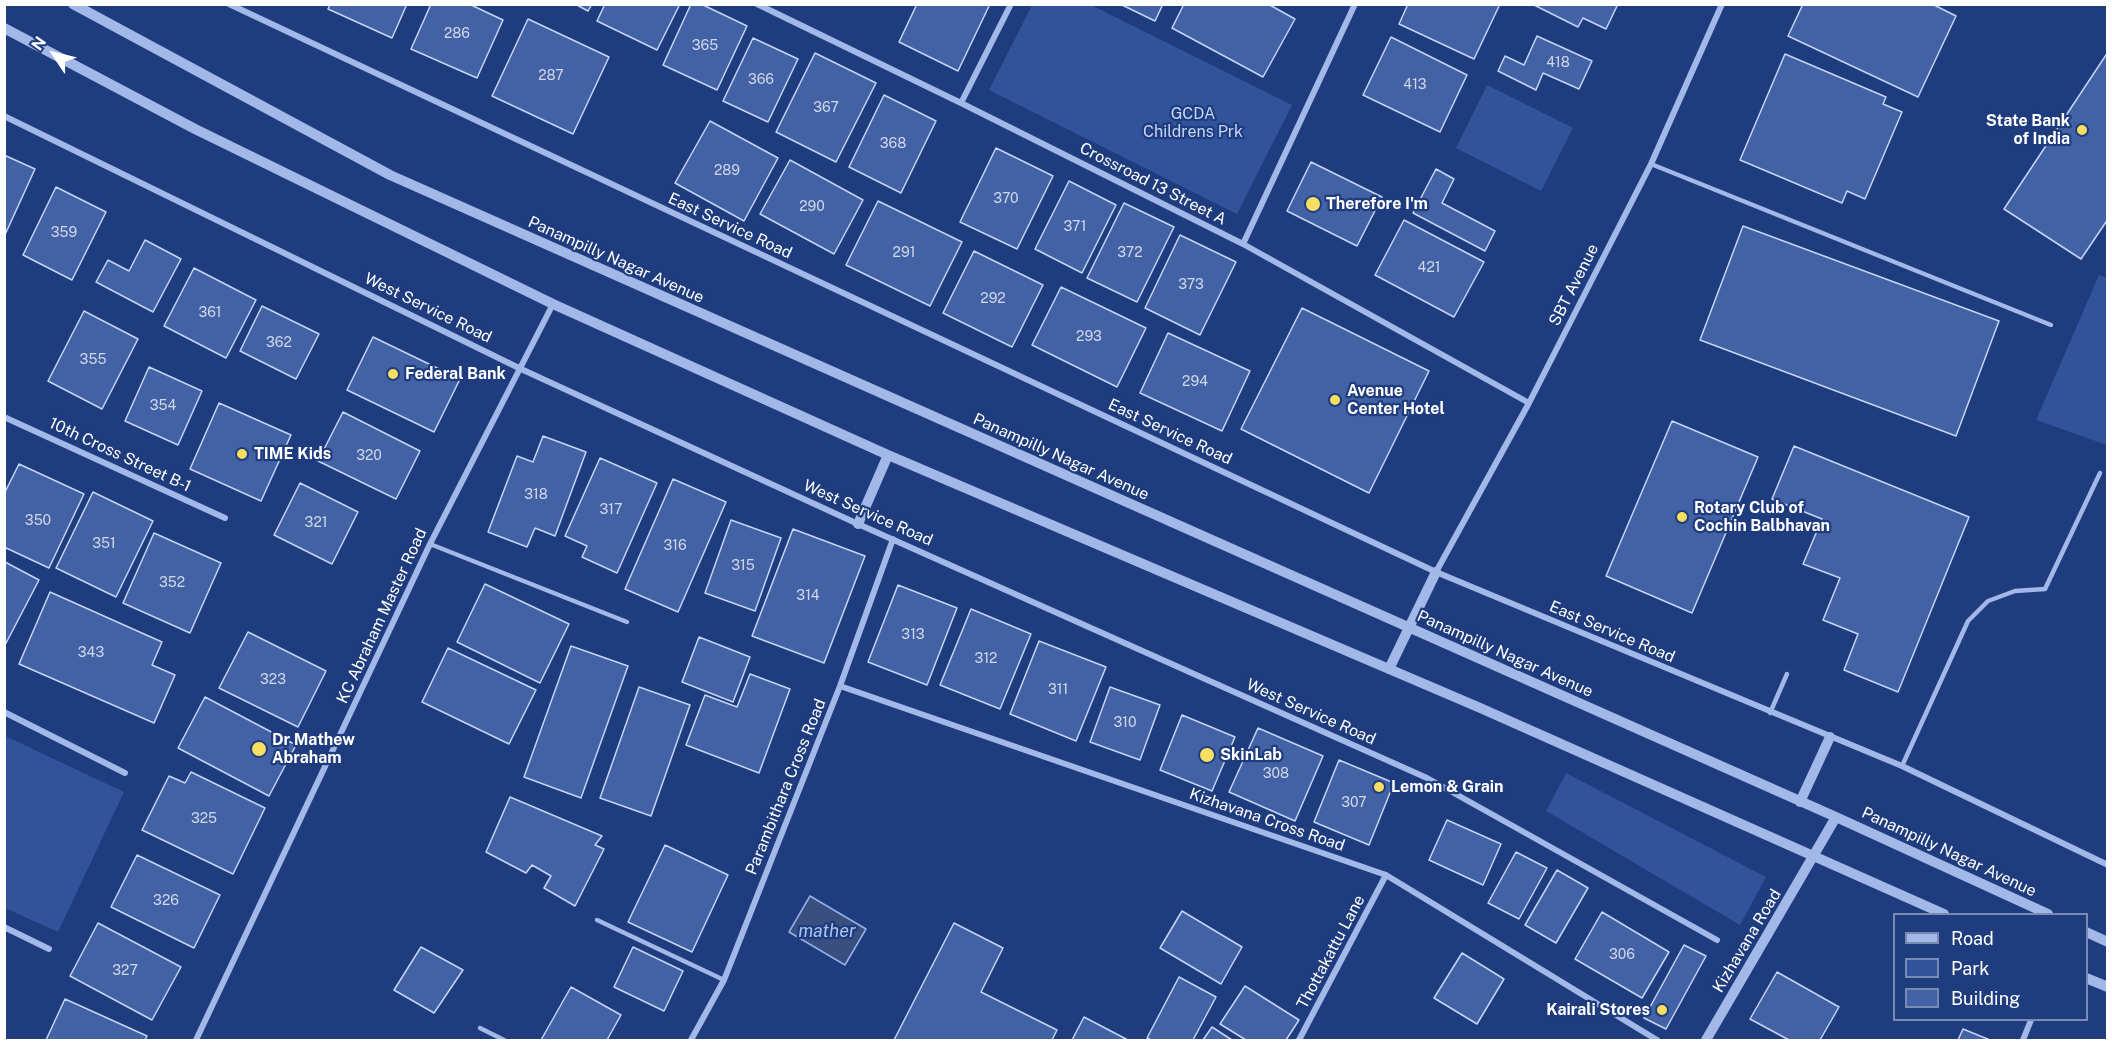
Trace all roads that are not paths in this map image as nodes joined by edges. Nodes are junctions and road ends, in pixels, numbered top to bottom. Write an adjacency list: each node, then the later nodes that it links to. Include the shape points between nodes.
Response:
1 (73, 4): 25 (street, Panampilly Nagar Avenue, via 390,175)
2 (229, 4): 23 (street, East Service Road)
3 (758, 4): 8 (street, Crossroad 13 Street A)
4 (1011, 4): 8 (street)
5 (1355, 4): 11 (street)
6 (1722, 4): 10 (street, SBT Avenue)
7 (4, 28): 12 (street, via 195,129)
8 (961, 103): 11 (street, Crossroad 13 Street A)
9 (4, 116): 14 (street, West Service Road)
10 (1651, 164): 13 (lane); 15 (street, SBT Avenue)
11 (1243, 244): 15 (street, Crossroad 13 Street A)
12 (553, 304): 14 (street, KC Abraham Master Road); 17 (street)
13 (2051, 325)
14 (521, 369): 20 (street, West Service Road); 22 (street, KC Abraham Master Road)
15 (1529, 403): 23 (street, SBT Avenue)
16 (4, 417): 19 (street, 10th Cross Street B-1)
17 (888, 455): 20 (street); 26 (street)
18 (2100, 473): 32 (lane, via 2045,589 2015,591 1988,601 1968,621)
19 (225, 518)
20 (858, 524): 21 (street, West Service Road)
21 (893, 538): 28 (street, Parambithara Cross Road); 44 (street, West Service Road, via 1427,778)
22 (430, 544): 24 (lane); 52 (street, KC Abraham Master Road)
23 (1436, 572): 25 (street); 30 (street, East Service Road)
24 (627, 622)
25 (1410, 628): 26 (street); 34 (street, Panampilly Nagar Avenue)
26 (1389, 669): 36 (street)
27 (1787, 674): 30 (lane)
28 (840, 686): 38 (street, Kizhavana Cross Road); 48 (street, Parambithara Cross Road)
29 (4, 712): 33 (street)
30 (1770, 713): 31 (street, East Service Road)
31 (1830, 737): 32 (street, East Service Road); 34 (street)
32 (1902, 766): 37 (street, East Service Road)
33 (124, 773)
34 (1800, 802): 35 (street, Panampilly Nagar Avenue)
35 (1836, 817): 36 (street, Kizhavana Road); 40 (street, Panampilly Nagar Avenue)
36 (1814, 857): 39 (street); 57 (street, Kizhavana Road)
37 (2108, 865)
38 (1386, 875): 55 (street, Thottakattu Lane); 56 (street, Kizhavana Cross Road)
39 (1940, 913)
40 (2044, 913)
41 (597, 920): 48 (lane)
42 (5, 929): 46 (street)
43 (2088, 933): 45 (street)
44 (1717, 940)
45 (2108, 942)
46 (49, 949)
47 (2088, 979): 49 (street)
48 (724, 980): 54 (street, Parambithara Cross Road)
49 (2108, 987)
50 (2031, 1021): 58 (street)
51 (480, 1028): 53 (lane)
52 (196, 1041)
53 (504, 1041)
54 (691, 1041)
55 (1299, 1041)
56 (1657, 1041)
57 (1706, 1041)
58 (2023, 1041)

